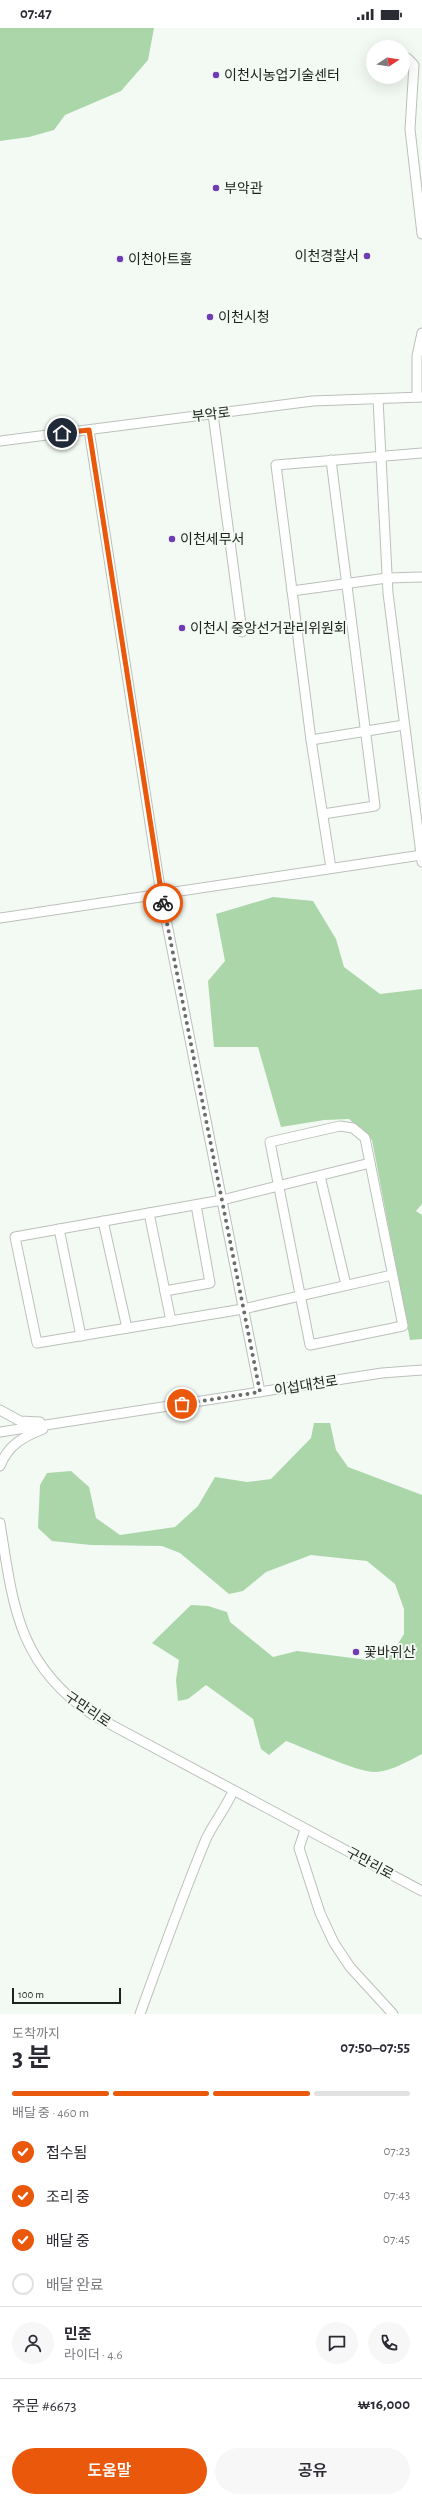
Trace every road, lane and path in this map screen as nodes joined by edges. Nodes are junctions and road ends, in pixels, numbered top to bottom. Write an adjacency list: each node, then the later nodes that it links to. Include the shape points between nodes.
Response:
1 (410, 61): 2 (street, via 414,65 410,128)
2 (422, 228)
3 (422, 333): 4 (street, via 417,356)
4 (419, 397): 5 (street, 부악로)
5 (378, 399): 6 (street, 부악로, via 313,401); 10 (street)
6 (213, 414): 7 (street, 부악로); 16 (street)
7 (89, 430): 8 (street, 부악로); 23 (street)
8 (0, 441)
9 (422, 453): 10 (street)
10 (381, 456): 11 (street); 13 (street)
11 (331, 460): 14 (street); 15 (street, via 276,465)
12 (422, 577): 13 (street)
13 (387, 578): 14 (street); 17 (street)
14 (347, 583): 15 (street); 18 (street)
15 (292, 591): 19 (street)
16 (242, 632)
17 (404, 725): 18 (street); 21 (street)
18 (366, 731): 19 (street); 20 (street, via 375,806)
19 (311, 740): 20 (street)
20 (323, 814): 22 (street)
21 (421, 857): 22 (street)
22 (331, 868): 23 (street)
23 (161, 894): 24 (street); 28 (street)
24 (0, 918)
25 (370, 1163): 26 (street); 27 (street, via 365,1138 353,1128 340,1126 270,1142); 33 (street)
26 (320, 1176): 27 (street); 34 (street)
27 (277, 1186): 28 (street); 36 (street)
28 (222, 1200): 29 (street); 37 (street)
29 (196, 1204): 30 (street); 35 (street, via 210,1283)
30 (149, 1213): 31 (street); 35 (street)
31 (103, 1221): 32 (street); 39 (street)
32 (59, 1230): 40 (street); 40 (street, via 15,1237 36,1343)
33 (392, 1275): 34 (street); 36 (street, via 403,1326 310,1345)
34 (346, 1286): 36 (street)
35 (165, 1291): 38 (street)
36 (299, 1296): 37 (street)
37 (243, 1309): 38 (street); 42 (street)
38 (171, 1321): 39 (street)
39 (127, 1328): 40 (street)
40 (81, 1336)
41 (422, 1370): 42 (street, 이섭대천로)
42 (260, 1392): 44 (street, 이섭대천로)
43 (0, 1410): 44 (street, via 20,1420)
44 (57, 1423): 45 (street, 이섭대천로); 46 (street, via 24,1437 11,1448)
45 (0, 1432)
46 (0, 1466)
47 (0, 1523): 48 (street, 구만리로, via 14,1604 21,1628 30,1650 53,1681 67,1696 93,1715)
48 (233, 1791): 49 (street, 구만리로); 51 (street, via 202,1851)
49 (305, 1830): 50 (street, 구만리로); 52 (street, via 298,1848 320,1913 334,1943 350,1967)
50 (422, 1891)
51 (140, 2014)
52 (393, 2014)

